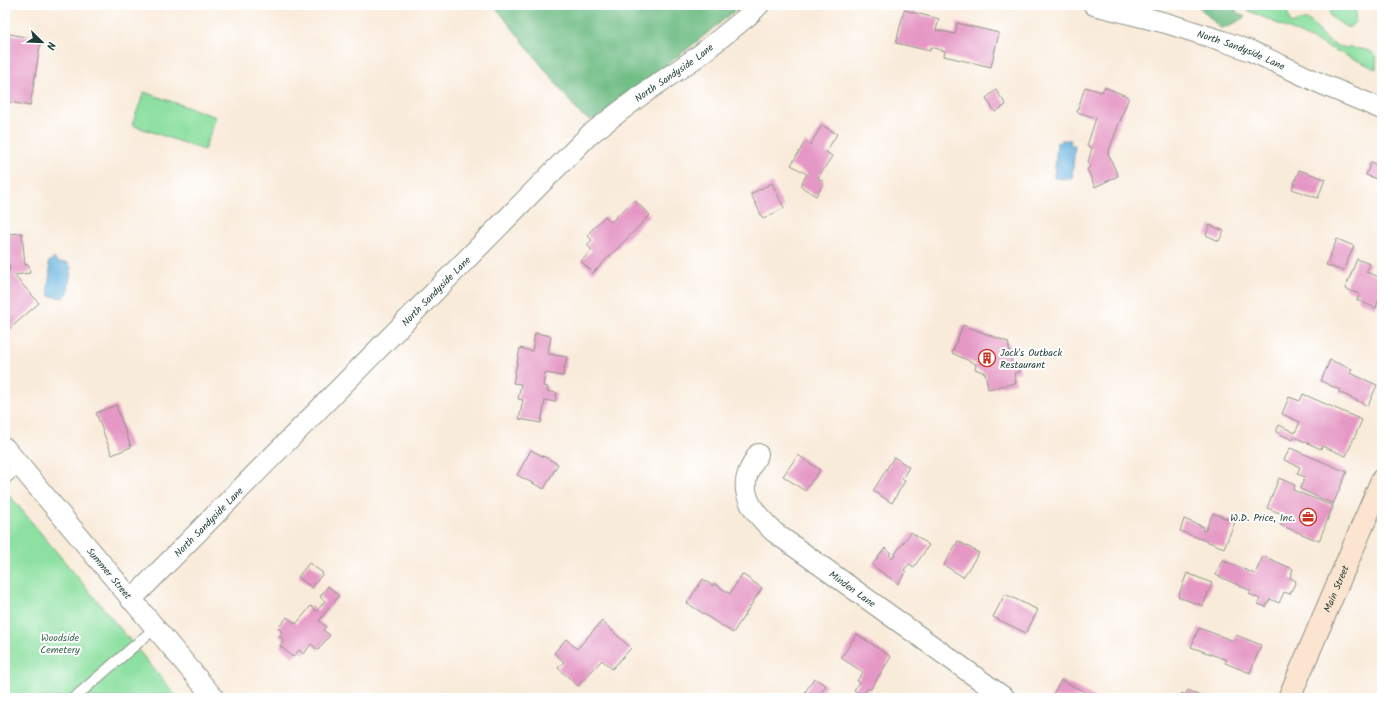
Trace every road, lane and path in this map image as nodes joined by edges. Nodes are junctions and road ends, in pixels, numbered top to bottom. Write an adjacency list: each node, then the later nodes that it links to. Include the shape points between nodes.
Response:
1 (759, 5): 8 (street, North Sandyside Lane, via 697,57 640,96 589,136)
2 (1094, 5): 3 (street, North Sandyside Lane, via 1224,41)
3 (1382, 109)
4 (5, 448): 6 (street, Summer Street)
5 (758, 454): 12 (street, Minden Lane, via 748,472 746,496 751,506 774,532)
6 (12, 472): 8 (street, Summer Street)
7 (1382, 480): 13 (main road, Main Street)
8 (132, 600): 9 (street, Summer Street)
9 (155, 628): 10 (lane); 11 (street, Summer Street)
10 (74, 698)
11 (214, 698)
12 (1005, 698)
13 (1289, 698)

